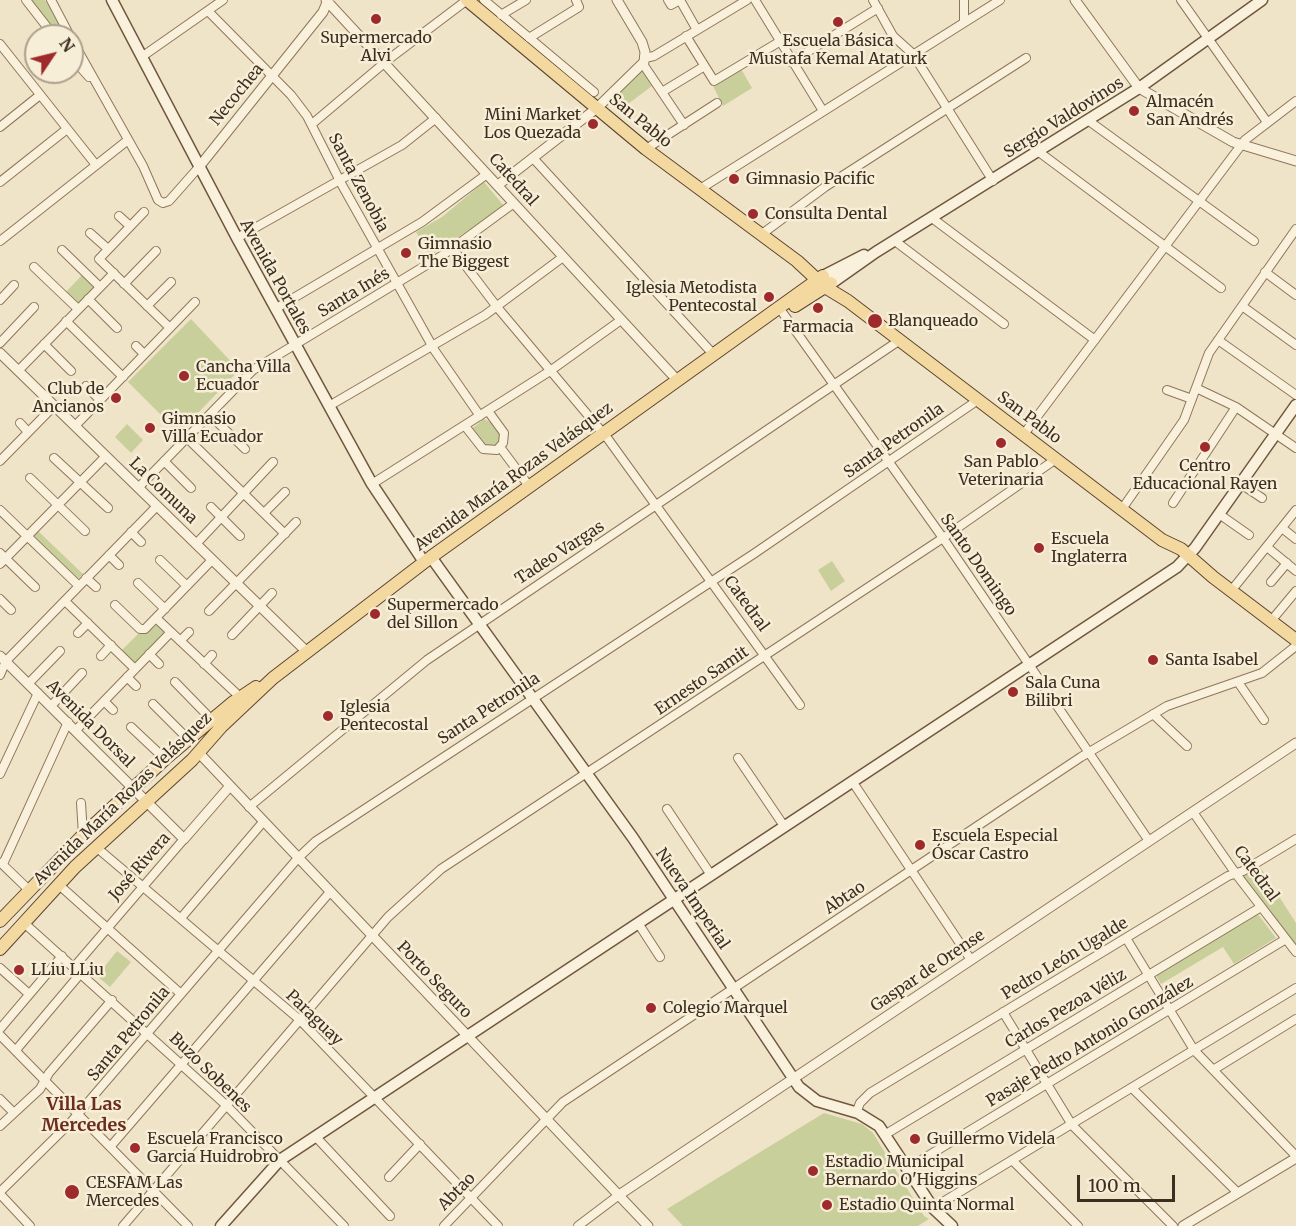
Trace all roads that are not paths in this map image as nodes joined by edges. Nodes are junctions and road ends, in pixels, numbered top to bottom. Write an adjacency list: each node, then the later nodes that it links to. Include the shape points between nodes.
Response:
1 (26, 0): 24 (street)
2 (51, 0): 25 (street)
3 (112, 0): 33 (main road, Avenida Portales)
4 (223, 0): 21 (street)
5 (467, 0): 38 (street); 47 (main road, San Pablo)
6 (484, 0): 22 (street, San Pablo)
7 (526, 0): 22 (street)
8 (576, 0): 28 (street, via 579,7)
9 (617, 0): 35 (street, via 642,42)
10 (668, 0): 26 (street, via 671,5 680,0)
11 (747, 0): 26 (street)
12 (755, 0): 30 (street)
13 (873, 0): 20 (street)
14 (964, 0): 23 (street)
15 (1000, 0): 23 (street)
16 (1075, 0): 44 (street)
17 (1181, 0): 29 (street)
18 (1262, 0): 29 (main road, Sergio Valdovinos)
19 (327, 1): 38 (street, Catedral); 41 (street, Necochea, via 323,12)
20 (878, 8): 32 (street, via 893,36); 36 (street)
21 (208, 11): 33 (street); 41 (street, Santa Zenobia)
22 (501, 15): 28 (street, San Pablo)
23 (964, 22): 32 (street)
24 (45, 24)
25 (64, 24)
26 (697, 30): 27 (street)
27 (686, 36): 35 (street); 39 (street)
28 (529, 38): 42 (street, San Pablo)
29 (1208, 39): 44 (main road, Sergio Valdovinos); 56 (street)
30 (779, 42): 36 (street); 39 (street, via 714,81)
31 (0, 44): 48 (street)
32 (913, 54): 52 (street); 53 (street)
33 (143, 56): 68 (main road, Avenida Portales)
34 (1026, 58): 52 (street)
35 (644, 61): 46 (street); 51 (street)
36 (791, 62): 53 (street)
37 (84, 63): 43 (street)
38 (385, 63): 54 (street, Catedral); 58 (street)
39 (704, 67): 46 (street)
40 (84, 71): 43 (street)
41 (272, 76): 58 (street, Santa Zenobia, via 297,101); 68 (street, Necochea)
42 (576, 77): 45 (street, San Pablo); 47 (main road)
43 (93, 81): 61 (street)
44 (1139, 88): 55 (main road, Sergio Valdovinos); 62 (street)
45 (594, 92)
46 (662, 92): 59 (street)
47 (579, 93): 51 (main road, San Pablo)
48 (40, 95): 57 (street); 60 (street)
49 (1296, 101): 56 (street)
50 (717, 103): 59 (street)
51 (597, 108): 63 (main road, San Pablo); 65 (street)
52 (948, 109): 71 (street); 83 (street, via 825,187)
53 (823, 111): 74 (street)
54 (436, 118): 69 (street, Catedral); 70 (street, via 402,145)
55 (1089, 121): 64 (main road, Sergio Valdovinos); 75 (street)
56 (1267, 122): 62 (street)
57 (1, 123)
58 (312, 124): 70 (street, Santa Zenobia)
59 (684, 125): 63 (street)
60 (67, 129): 67 (street); 72 (street)
61 (128, 140): 67 (street); 68 (street, Necochea, via 163,203)
62 (1242, 145): 66 (street); 75 (street)
63 (646, 149): 74 (main road, San Pablo)
64 (1039, 152): 71 (main road, Sergio Valdovinos); 90 (street)
65 (532, 158): 73 (street); 134 (street)
66 (1296, 161)
67 (96, 165): 84 (street)
68 (199, 167): 85 (main road, Avenida Portales)
69 (487, 174): 73 (street, Catedral); 92 (street, via 438,212)
70 (340, 180): 85 (street); 92 (street, Santa Zenobia)
71 (993, 181): 79 (main road, Sergio Valdovinos)
72 (0, 182)
73 (498, 185): 76 (street, Catedral)
74 (700, 189): 83 (main road, San Pablo)
75 (1200, 202): 88 (street); 90 (street)
76 (514, 203): 93 (street, Santa Inés); 96 (street, Catedral)
77 (144, 212): 80 (street)
78 (119, 216): 80 (street)
79 (932, 218): 87 (main road, Sergio Valdovinos); 124 (street)
80 (130, 226): 91 (street)
81 (1296, 229): 86 (street)
82 (90, 233): 91 (street)
83 (762, 234): 101 (main road, San Pablo)
84 (2, 236)
85 (237, 238): 116 (main road, Avenida Portales)
86 (1288, 240): 89 (street); 98 (street)
87 (895, 241): 101 (main road, Sergio Valdovinos); 120 (street)
88 (1254, 241)
89 (1296, 246)
90 (1166, 247): 106 (street); 124 (street)
91 (108, 249): 99 (street, via 99,259)
92 (377, 249): 102 (street, Santa Zenobia); 116 (street)
93 (453, 249): 102 (street, Santa Inés); 114 (street, Catedral)
94 (62, 250): 105 (street)
95 (156, 251): 103 (street)
96 (563, 257): 114 (street); 118 (street, Catedral)
97 (34, 267): 115 (street)
98 (1265, 272): 107 (street); 112 (street)
99 (114, 273): 103 (street); 105 (street)
100 (171, 282): 111 (street)
101 (824, 282): 117 (main road, Avenida María Rozas Velásquez); 123 (main road, San Pablo)
102 (397, 283): 128 (street, Santa Inés); 131 (street, Santa Zenobia)
103 (124, 284): 111 (street)
104 (14, 285): 109 (street)
105 (100, 287): 108 (street)
106 (1221, 288)
107 (1296, 294)
108 (88, 299): 115 (street); 121 (street)
109 (0, 300)
110 (195, 302): 122 (street)
111 (147, 306): 122 (street)
112 (1242, 306): 125 (street); 129 (street)
113 (34, 307): 126 (street)
114 (496, 307): 131 (street); 137 (street, Catedral)
115 (78, 309): 119 (street)
116 (275, 309): 128 (main road, Avenida Portales)
117 (780, 309): 134 (main road, Avenida María Rozas Velásquez); 141 (street, Santo Domingo)
118 (621, 320): 137 (street); 139 (street, Catedral)
119 (66, 321): 127 (street); 138 (street)
120 (1004, 324)
121 (117, 328)
122 (170, 328): 133 (street)
123 (900, 340): 141 (street, Tadeo Vargas); 147 (main road, San Pablo)
124 (1095, 340): 160 (street)
125 (1218, 340): 142 (street); 144 (street)
126 (0, 343)
127 (44, 344): 135 (street); 136 (street)
128 (295, 344): 150 (main road, Avenida Portales); 153 (street, Santa Inés, via 246,375)
129 (1296, 345)
130 (136, 346): 133 (street)
131 (433, 348): 150 (street); 152 (street, Santa Zenobia)
132 (0, 353): 135 (street, La Comuna)
133 (144, 354): 138 (street)
134 (714, 355): 139 (main road, Avenida María Rozas Velásquez)
135 (18, 371): 149 (street, La Comuna)
136 (71, 371)
137 (550, 371): 152 (street); 158 (street, Catedral)
138 (123, 377): 146 (street)
139 (678, 381): 158 (main road, Avenida María Rozas Velásquez)
140 (86, 386): 146 (street)
141 (835, 386): 171 (street, Santo Domingo); 185 (street, Tadeo Vargas)
142 (1196, 388): 145 (street); 151 (street)
143 (1167, 390): 145 (street)
144 (1296, 395)
145 (1192, 399): 188 (street, via 1184,420)
146 (100, 400): 155 (street)
147 (978, 400): 160 (main road, San Pablo); 171 (street, Santa Petronila)
148 (1296, 405): 159 (main road)
149 (54, 406): 155 (street, La Comuna); 157 (street)
150 (329, 406): 174 (main road, Avenida Portales)
151 (1236, 407): 159 (street); 182 (street)
152 (484, 414): 156 (street); 162 (street, Santa Zenobia, via 504,433)
153 (210, 415): 161 (street, Santa Inés); 164 (street)
154 (20, 423): 157 (street)
155 (75, 426): 166 (street, La Comuna)
156 (465, 426): 162 (street, via 483,449); 174 (street)
157 (28, 432): 165 (street)
158 (604, 433): 176 (main road, Avenida María Rozas Velásquez); 185 (street, Catedral)
159 (1276, 434): 163 (street); 175 (main road)
160 (1024, 435): 168 (main road, San Pablo)
161 (187, 438): 169 (street, Santa Inés); 180 (street)
162 (500, 447): 176 (street, Santa Zenobia)
163 (1296, 448)
164 (245, 449)
165 (2, 454)
166 (106, 456): 173 (street); 177 (street, La Comuna)
167 (54, 458): 173 (street)
168 (1056, 459): 188 (main road, San Pablo); 202 (street, Ernesto Samit)
169 (164, 461): 177 (street, Santa Inés); 178 (street)
170 (273, 462): 180 (street)
171 (889, 462): 202 (street, Santo Domingo); 217 (street, Santa Petronila)
172 (30, 478): 183 (street)
173 (80, 482): 183 (street); 187 (street)
174 (372, 484): 209 (main road, Avenida Portales)
175 (1241, 484): 181 (street); 192 (main road)
176 (529, 486): 209 (main road, Avenida María Rozas Velásquez)
177 (138, 488): 184 (street, La Comuna)
178 (191, 488)
179 (285, 492): 191 (street)
180 (244, 494): 191 (street); 193 (street)
181 (1262, 498)
182 (1173, 503)
183 (58, 505): 196 (street); 200 (street)
184 (157, 506): 197 (street); 205 (street, La Comuna)
185 (657, 506): 217 (street, Catedral); 238 (street, Tadeo Vargas)
186 (211, 507): 193 (street)
187 (108, 508)
188 (1122, 509): 210 (main road, San Pablo)
189 (0, 510): 200 (street)
190 (1296, 510): 195 (street)
191 (264, 513): 198 (street)
192 (1219, 514): 199 (street); 210 (main road)
193 (222, 518): 201 (street); 205 (street)
194 (296, 522): 198 (street)
195 (1282, 528): 203 (street); 206 (street)
196 (85, 531)
197 (131, 532): 204 (street); 207 (street)
198 (285, 534): 220 (street)
199 (1249, 535)
200 (27, 536): 208 (street); 221 (street)
201 (240, 536)
202 (944, 538): 252 (street, Ernesto Samit); 254 (street, Santo Domingo)
203 (1296, 539)
204 (141, 542)
205 (196, 544): 212 (street, La Comuna)
206 (1267, 547): 213 (street); 225 (street)
207 (109, 555): 214 (street); 216 (street)
208 (2, 558): 223 (street)
209 (428, 559): 238 (main road, Nueva Imperial); 248 (main road, Avenida María Rozas Velásquez)
210 (1187, 559): 225 (main road, San Pablo); 254 (main road)
211 (160, 560): 222 (street)
212 (212, 560): 220 (street, La Comuna); 222 (street)
213 (1287, 563): 215 (street); 218 (street)
214 (119, 564)
215 (1296, 571)
216 (86, 578): 221 (street); 224 (street)
217 (711, 582): 252 (street, Catedral); 268 (street, Santa Petronila)
218 (1271, 582)
219 (138, 583): 232 (street)
220 (237, 584): 231 (street, La Comuna); 234 (street)
221 (79, 586): 229 (street)
222 (187, 586): 232 (street)
223 (35, 587)
224 (96, 587)
225 (1231, 591): 236 (main road, San Pablo)
226 (1296, 591): 236 (street)
227 (272, 593): 231 (street)
228 (0, 599): 233 (street)
229 (65, 601): 237 (street); 253 (street)
230 (116, 605): 235 (street, via 140,629)
231 (260, 606): 242 (street); 248 (street, La Comuna)
232 (165, 609): 235 (street)
233 (11, 610)
234 (210, 611)
235 (156, 618): 239 (street)
236 (1270, 621): 243 (main road, San Pablo)
237 (88, 623): 241 (street); 245 (street)
238 (479, 623): 268 (main road, Nueva Imperial); 294 (street, Tadeo Vargas, via 400,679)
239 (171, 632): 244 (street); 249 (street)
240 (189, 632): 244 (street)
241 (78, 633)
242 (232, 634)
243 (1296, 640)
244 (180, 641): 256 (street)
245 (111, 645): 251 (street); 257 (street)
246 (1296, 646): 263 (street, Abtao, via 1262,673)
247 (60, 651): 264 (street)
248 (306, 651): 261 (main road, Avenida María Rozas Velásquez)
249 (149, 654): 255 (street); 257 (street)
250 (212, 655): 256 (street)
251 (101, 656)
252 (765, 656): 271 (street, Catedral); 288 (street, Ernesto Samit)
253 (3, 659): 259 (street); 264 (street, Avenida Dorsal)
254 (1030, 663): 283 (street, Santo Domingo); 289 (main road)
255 (159, 664)
256 (204, 664): 267 (street)
257 (135, 669): 260 (street)
258 (82, 673): 272 (street)
259 (0, 675)
260 (127, 677): 265 (street); 269 (street)
261 (273, 678): 267 (main road, Avenida María Rozas Velásquez); 284 (main road, Avenida María Rozas Velásquez)
262 (174, 682): 275 (street)
263 (1238, 682): 274 (street, Abtao); 276 (street)
264 (28, 684): 266 (street, Avenida Dorsal)
265 (136, 686)
266 (38, 693): 272 (street, Avenida Dorsal); 287 (street)
267 (240, 697): 275 (main road, Avenida María Rozas Velásquez)
268 (532, 697): 288 (main road, Nueva Imperial); 304 (street, Santa Petronila, via 328,832)
269 (104, 701): 273 (street); 279 (street)
270 (153, 704): 280 (street)
271 (800, 705)
272 (51, 706): 277 (street, Avenida Dorsal)
273 (113, 710)
274 (1153, 714): 282 (street); 283 (street, Abtao)
275 (212, 720): 280 (main road, Avenida María Rozas Velásquez)
276 (1264, 720)
277 (68, 722): 279 (street, Avenida Dorsal); 305 (street)
278 (131, 727): 286 (street)
279 (76, 730): 291 (street, Avenida Dorsal)
280 (188, 739): 286 (main road, Avenida María Rozas Velásquez)
281 (1296, 743): 296 (street, Gaspar de Orense)
282 (1187, 746)
283 (1089, 752): 302 (street, Santo Domingo); 306 (street, Abtao)
284 (198, 753): 290 (street, Porto Seguro); 292 (main road, Avenida María Rozas Velásquez)
285 (738, 758): 298 (street)
286 (165, 759): 291 (main road, Avenida María Rozas Velásquez)
287 (0, 774)
288 (587, 774): 313 (main road, Nueva Imperial); 320 (street, Ernesto Samit, via 441,869)
289 (852, 782): 298 (main road); 306 (street)
290 (230, 786): 294 (street, Porto Seguro); 300 (street, José Rivera)
291 (134, 788): 292 (street, Avenida Dorsal); 299 (main road, Avenida María Rozas Velásquez)
292 (146, 801): 300 (street, Avenida Dorsal); 303 (main road, Avenida María Rozas Velásquez)
293 (81, 803): 299 (street, Avenida María Rozas Velásquez)
294 (249, 807): 297 (street, Porto Seguro)
295 (667, 809): 308 (street)
296 (1193, 812): 302 (street, Gaspar de Orense); 307 (street, Catedral)
297 (264, 822): 304 (street, Porto Seguro); 316 (street)
298 (784, 826): 308 (main road)
299 (83, 835): 311 (main road, Avenida María Rozas Velásquez)
300 (184, 839): 310 (street, José Rivera)
301 (1296, 839): 307 (street, Pedro León Ugalde)
302 (1149, 841): 328 (street, Gaspar de Orense)
303 (96, 847): 309 (main road, Avenida María Rozas Velásquez); 310 (street, Paraguay)
304 (298, 858): 312 (street, Porto Seguro); 324 (street, Santa Petronila)
305 (1, 863): 311 (street)
306 (911, 870): 328 (street); 333 (street, Abtao)
307 (1236, 873): 314 (street, Catedral); 321 (street, Pedro León Ugalde)
308 (711, 875): 313 (main road)
309 (58, 884): 317 (main road, Avenida María Rozas Velásquez); 319 (street)
310 (143, 886): 316 (street, Paraguay); 319 (street, José Rivera)
311 (29, 890): 315 (main road, Avenida María Rozas Velásquez)
312 (330, 892): 320 (street, Porto Seguro); 332 (street)
313 (675, 899): 318 (main road); 333 (main road, Nueva Imperial)
314 (1261, 907): 322 (street, Catedral); 331 (street, Carlos Pezoa Véliz)
315 (3, 913)
316 (181, 918): 324 (street, Paraguay)
317 (23, 922): 323 (main road, Avenida María Rozas Velásquez); 326 (street, Buzo Sobenes)
318 (638, 923): 327 (street); 345 (main road)
319 (107, 929): 330 (street, José Rivera); 336 (street)
320 (372, 936): 341 (street, Ernesto Samit); 345 (street, Porto Seguro)
321 (1126, 938): 331 (street); 339 (street, Pedro León Ugalde)
322 (1286, 939): 325 (street, Catedral); 338 (street, Pasaje Pedro Antonio González)
323 (0, 949)
324 (218, 950): 332 (street, Paraguay); 336 (street, Santa Petronila)
325 (1296, 952)
326 (62, 956): 330 (street, Buzo Sobenes); 335 (street)
327 (660, 957)
328 (971, 960): 351 (street, Gaspar de Orense)
329 (0, 968): 335 (street)
330 (77, 970): 337 (street, Buzo Sobenes); 347 (street, José Rivera)
331 (1149, 975): 338 (street); 346 (street, Carlos Pezoa Véliz)
332 (254, 981): 341 (street, Paraguay); 349 (street)
333 (734, 988): 351 (main road, Nueva Imperial); 361 (street, Abtao, via 563,1102)
334 (1296, 988): 348 (street)
335 (29, 994): 342 (street)
336 (181, 994): 343 (street, Santa Petronila)
337 (112, 1000): 343 (street, Buzo Sobenes); 352 (street)
338 (1170, 1010): 348 (street); 353 (street, Pasaje Pedro Antonio González)
339 (1003, 1012): 346 (street); 360 (street, Pedro León Ugalde, via 870,1093)
340 (1296, 1018): 350 (street)
341 (300, 1020): 355 (street, Paraguay); 357 (street, Ernesto Samit)
342 (0, 1029)
343 (148, 1032): 349 (street, Buzo Sobenes); 359 (street, Santa Petronila)
344 (0, 1035): 347 (street)
345 (467, 1036): 355 (main road); 361 (street, Porto Seguro)
346 (1025, 1049): 353 (street); 364 (street, Carlos Pezoa Véliz)
347 (16, 1050): 352 (street)
348 (1194, 1050): 350 (street); 354 (street)
349 (182, 1064): 357 (street, Buzo Sobenes); 367 (street)
350 (1213, 1070): 368 (street)
351 (793, 1079): 360 (main road, Nueva Imperial, via 812,1098); 376 (street, Gaspar de Orense)
352 (45, 1080): 358 (street); 359 (street)
353 (1047, 1084): 362 (street); 371 (street, Pasaje Pedro Antonio González)
354 (1132, 1088): 362 (street); 375 (street)
355 (375, 1097): 365 (main road); 366 (street, Paraguay)
356 (0, 1099): 358 (street)
357 (226, 1105): 369 (street, Buzo Sobenes); 373 (street, Ernesto Samit)
358 (14, 1113): 363 (street)
359 (79, 1113): 367 (street); 374 (street, Santa Petronila)
360 (856, 1113): 364 (main road, Nueva Imperial)
361 (546, 1118): 376 (street, Porto Seguro); 377 (street, Abtao)
362 (1071, 1125): 370 (street); 391 (street)
363 (0, 1126)
364 (885, 1134): 371 (main road, Nueva Imperial)
365 (316, 1137): 369 (main road); 379 (street)
366 (420, 1144): 372 (street); 377 (street, Paraguay)
367 (111, 1146): 373 (street)
368 (1296, 1157): 375 (street)
369 (280, 1160): 383 (main road); 384 (street, Buzo Sobenes)
370 (1012, 1160): 378 (street); 390 (street)
371 (908, 1168): 378 (main road, Nueva Imperial)
372 (389, 1177)
373 (153, 1191): 381 (street, Ernesto Samit); 382 (street)
374 (0, 1193): 380 (street)
375 (1238, 1193): 392 (street)
376 (619, 1195): 387 (street, Gaspar de Orense); 388 (street, Porto Seguro)
377 (471, 1198): 385 (street, Abtao); 386 (street, Paraguay)
378 (933, 1208): 389 (main road, Nueva Imperial)
379 (390, 1216)
380 (30, 1226)
381 (123, 1226)
382 (188, 1226)
383 (221, 1226)
384 (344, 1226)
385 (444, 1226)
386 (498, 1226)
387 (578, 1226)
388 (648, 1226)
389 (952, 1226)
390 (1078, 1226)
391 (1173, 1226)
392 (1183, 1226)

